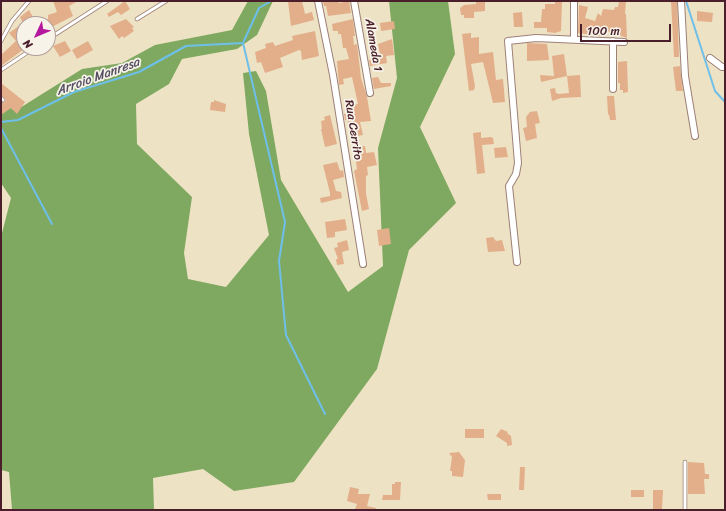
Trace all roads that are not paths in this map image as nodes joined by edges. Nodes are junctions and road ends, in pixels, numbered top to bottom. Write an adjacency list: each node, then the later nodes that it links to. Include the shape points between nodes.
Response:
1 (30, 1): 11 (lane, via 12,21)
2 (107, 1): 9 (lane)
3 (166, 1): 8 (lane)
4 (318, 1): 22 (street, Rua Cerrito, via 333,75)
5 (354, 1): 19 (street, Alameda 1)
6 (574, 1): 10 (street)
7 (681, 1): 20 (street, via 684,76)
8 (137, 19)
9 (56, 34)
10 (574, 39): 12 (street); 21 (street, via 536,38 508,41 518,162 516,174 509,186)
11 (1, 41)
12 (613, 41): 13 (street); 18 (street)
13 (624, 42)
14 (22, 56): 17 (lane)
15 (710, 58): 16 (street)
16 (725, 67)
17 (1, 70)
18 (612, 89)
19 (370, 93)
20 (695, 136)
21 (517, 262)
22 (363, 264)
23 (685, 462): 24 (lane)
24 (685, 510)

